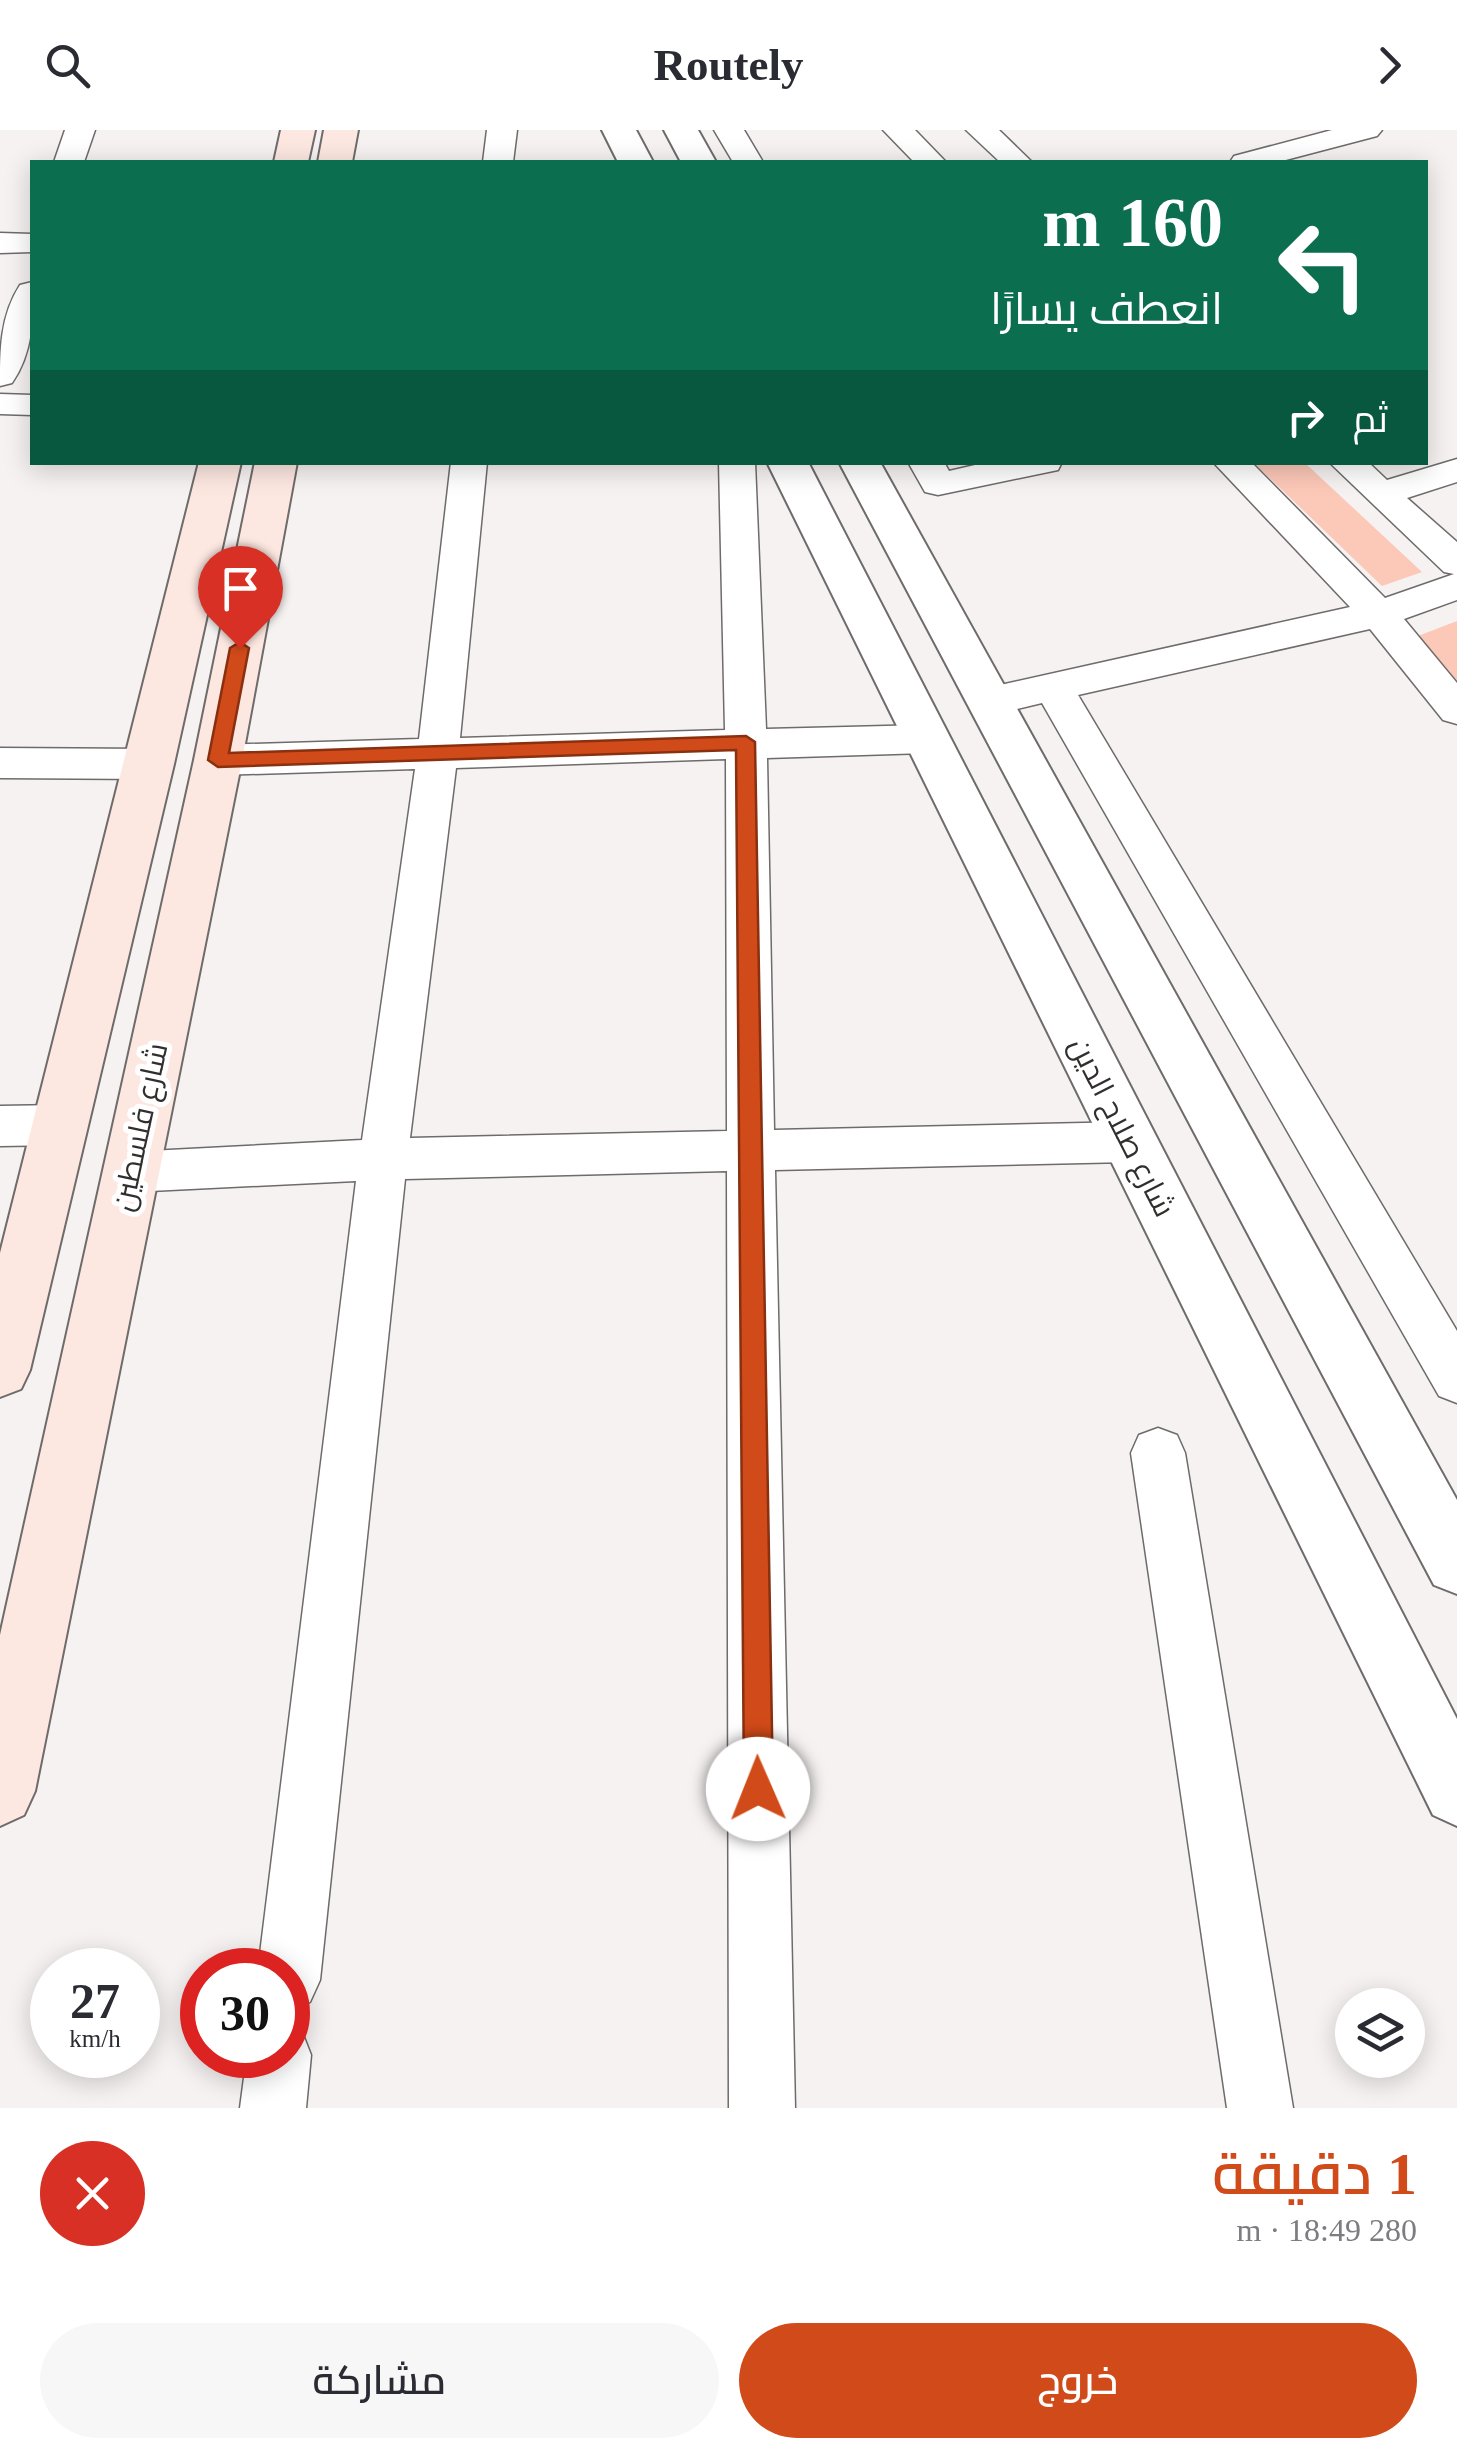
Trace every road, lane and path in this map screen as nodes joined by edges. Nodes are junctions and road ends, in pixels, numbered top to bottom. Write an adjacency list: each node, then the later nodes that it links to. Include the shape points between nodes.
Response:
1 (80, 130): 11 (street)
2 (298, 130): 12 (main road)
3 (341, 130): 13 (main road)
4 (502, 130): 14 (street)
5 (619, 130): 15 (street)
6 (681, 130): 16 (street)
7 (729, 130): 17 (street)
8 (898, 130): 18 (street)
9 (982, 130): 19 (street)
10 (1367, 130): 20 (street)
11 (69, 160)
12 (292, 160)
13 (335, 160)
14 (498, 160)
15 (634, 160)
16 (697, 160)
17 (747, 160)
18 (930, 160)
19 (1015, 160)
20 (1253, 160)
21 (30, 242): 22 (street)
22 (0, 243)
23 (30, 297): 24 (street)
24 (0, 376)
25 (0, 404): 26 (street)
26 (30, 405)
27 (219, 465): 50 (main road)
28 (275, 465): 48 (main road, شارع فلسطين)
29 (469, 465): 47 (street)
30 (737, 465): 46 (street)
31 (789, 465): 45 (street, شارع صلاح الدين)
32 (861, 465): 43 (street)
33 (928, 465): 34 (street, via 938,484)
34 (1030, 465)
35 (1233, 465): 41 (street)
36 (1349, 465): 38 (street)
37 (1457, 470): 38 (street)
38 (1381, 494): 39 (street)
39 (1457, 563)
40 (1457, 586): 41 (street)
41 (1379, 614): 42 (street); 44 (street)
42 (1053, 687): 43 (street); 58 (street)
43 (987, 702): 60 (street)
44 (1457, 710)
45 (926, 739): 46 (street); 53 (street, شارع صلاح الدين)
46 (746, 742): 47 (street); 54 (street)
47 (438, 751): 48 (street); 55 (street)
48 (218, 760): 56 (main road, شارع فلسطين)
49 (0, 762): 50 (street)
50 (150, 764): 51 (main road)
51 (60, 1125): 52 (street); 57 (main road)
52 (0, 1126)
53 (1129, 1142): 54 (street); 62 (street, شارع صلاح الدين)
54 (750, 1150): 55 (street); 66 (street)
55 (383, 1159): 56 (street); 63 (street)
56 (130, 1172): 61 (main road, شارع فلسطين)
57 (0, 1370)
58 (1457, 1379)
59 (1158, 1453): 67 (street)
60 (1457, 1563)
61 (0, 1791)
62 (1457, 1791)
63 (292, 1948)
64 (276, 2078): 65 (street)
65 (272, 2108)
66 (762, 2108)
67 (1260, 2108)

